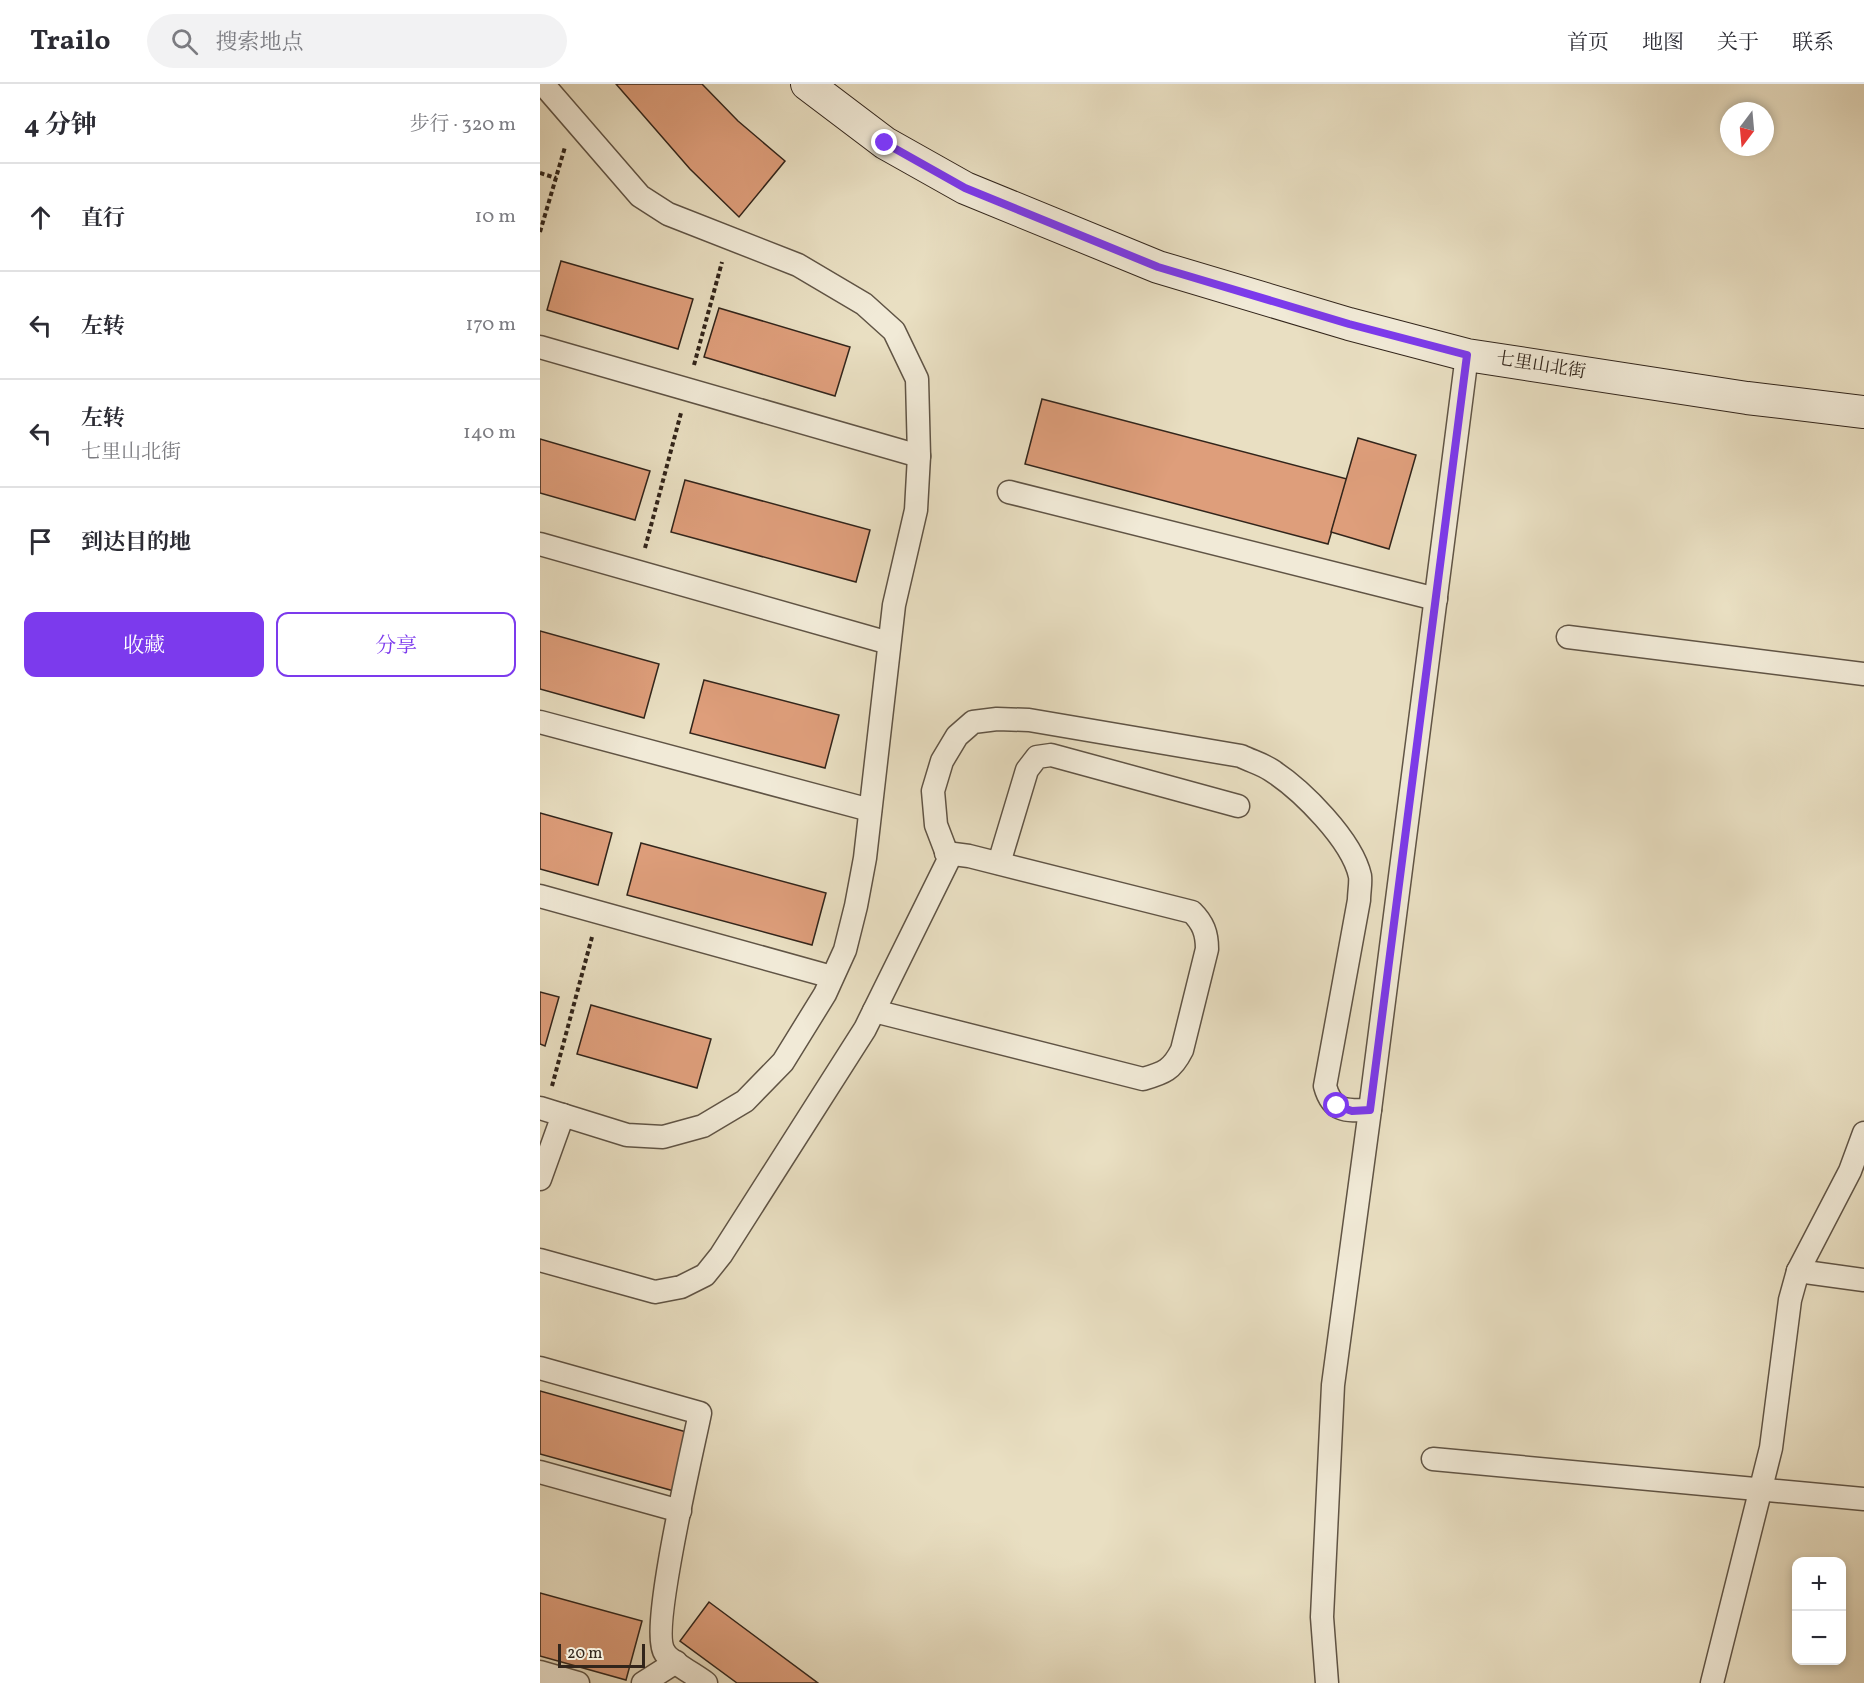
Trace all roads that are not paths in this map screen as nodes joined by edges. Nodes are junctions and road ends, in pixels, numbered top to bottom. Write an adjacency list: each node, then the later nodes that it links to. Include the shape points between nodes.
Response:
1 (543, 84): 6 (street, via 640,196 668,214 798,265 864,304 894,331 917,379)
2 (807, 84): 4 (street, 七里山北街, via 885,143 965,188 1158,267)
3 (540, 347): 6 (street)
4 (1467, 355): 5 (street, 七里山北街); 9 (street)
5 (1864, 412)
6 (919, 456): 11 (street, via 916,510)
7 (1009, 492): 9 (street)
8 (540, 544): 11 (street)
9 (1436, 599): 21 (street)
10 (1568, 637): 12 (street)
11 (889, 643): 15 (street)
12 (1864, 674)
13 (540, 722): 15 (street)
14 (1238, 806): 17 (street, via 1051,755 1037,757 1027,770)
15 (870, 810): 19 (street, via 856,906 845,950)
16 (946, 853): 17 (street); 20 (street, via 949,859); 21 (street, via 936,825 933,791 942,760 957,735 973,722 1029,720 1241,756 1270,769 1311,804 1349,848 1360,877 1325,1086 1329,1100 1337,1106 1352,1111)
17 (999, 863): 20 (street, via 1192,912 1200,920 1207,934 1207,949 1175,1064 1143,1078)
18 (540, 896): 19 (street)
19 (832, 977): 22 (street, via 783,1062 746,1101 703,1126 663,1137 627,1134)
20 (874, 1011): 25 (street, via 705,1275 681,1287 655,1292)
21 (1370, 1110): 39 (street, via 1333,1385 1322,1617)
22 (550, 1111): 24 (street)
23 (1864, 1133): 26 (street, via 1850,1171)
24 (540, 1179)
25 (540, 1260)
26 (1798, 1271): 27 (street); 31 (street, via 1790,1300 1771,1448)
27 (1864, 1280)
28 (540, 1368): 33 (street, via 700,1413)
29 (1433, 1459): 31 (street)
30 (540, 1472): 33 (street)
31 (1760, 1490): 32 (street); 40 (street)
32 (1864, 1499)
33 (680, 1511): 34 (street, via 668,1568 660,1639 665,1653)
34 (676, 1662): 37 (street); 38 (street)
35 (540, 1672): 36 (street)
36 (578, 1683)
37 (643, 1683)
38 (706, 1683)
39 (1327, 1683)
40 (1712, 1683)

